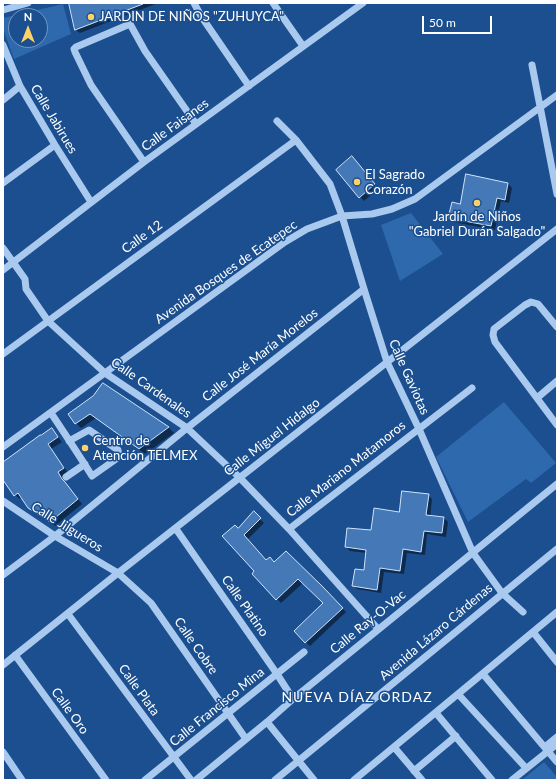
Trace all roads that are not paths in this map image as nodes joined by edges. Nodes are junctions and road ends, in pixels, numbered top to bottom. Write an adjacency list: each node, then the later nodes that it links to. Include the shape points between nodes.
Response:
1 (28, 3): 6 (street)
2 (194, 3): 12 (street)
3 (273, 3): 9 (street)
4 (349, 3): 7 (street)
5 (363, 3): 7 (street, Calle Faisanes)
6 (3, 10)
7 (353, 10): 9 (street, Calle Faisanes)
8 (3, 46): 11 (street, Calle Jabirues)
9 (303, 46): 12 (street, Calle Faisanes)
10 (532, 65): 15 (street)
11 (20, 86): 14 (street); 19 (street, Calle Jabirues)
12 (249, 86): 17 (street, Calle Faisanes)
13 (557, 95): 15 (street, Avenida Bosques de Ecatepec)
14 (3, 100)
15 (540, 107): 22 (street); 24 (street, Avenida Bosques de Ecatepec, via 415,199 372,214)
16 (277, 121): 18 (street, Calle Gaviotas)
17 (196, 124): 20 (street, Calle Faisanes); 20 (street, via 145,51 130,24 76,47 74,52 91,85)
18 (296, 140): 24 (street, Calle Gaviotas, via 330,184); 30 (street, Calle 12)
19 (54, 145): 21 (street); 23 (street, Calle Jabirues)
20 (144, 162): 23 (street, Calle Faisanes)
21 (3, 183)
22 (557, 194)
23 (91, 202): 27 (street, Calle Faisanes)
24 (342, 216): 29 (street, Calle Gaviotas); 34 (street, Avenida Bosques de Ecatepec, via 307,229 285,242)
25 (557, 229): 33 (street, Calle Miguel Hidalgo)
26 (3, 248): 27 (street, Calle Cardenales)
27 (14, 262): 28 (street, Calle Faisanes); 30 (street, Calle Cardenales, via 26,279 26,289)
28 (3, 270)
29 (364, 289): 33 (street, Calle Gaviotas); 40 (street, Calle José María Morelos)
30 (48, 321): 32 (street, Calle 12); 34 (street, Calle Cardenales)
31 (557, 327): 37 (street, via 538,304 531,302 494,329 495,342)
32 (3, 354)
33 (387, 362): 41 (street, Calle Gaviotas); 46 (street, Calle Miguel Hidalgo)
34 (105, 373): 38 (street, Avenida Bosques de Ecatepec); 40 (street, Calle Cardenales)
35 (557, 382): 37 (street)
36 (472, 388): 41 (street, Calle Mariano Matamoros)
37 (537, 398): 39 (street)
38 (51, 413): 42 (street); 43 (street, Avenida Bosques de Ecatepec)
39 (557, 425)
40 (187, 428): 46 (street, Calle Cardenales); 51 (street, Calle José María Morelos)
41 (419, 428): 50 (street, Calle Mariano Matamoros); 53 (street, Calle Gaviotas)
42 (69, 441): 44 (street); 44 (street, via 89,430 118,450 119,457 92,476)
43 (3, 447)
44 (85, 464): 45 (street)
45 (66, 477)
46 (240, 478): 49 (street, Calle Miguel Hidalgo); 50 (street, Calle Cardenales)
47 (557, 484): 53 (street, Calle Ray-O-Vac)
48 (3, 502): 51 (street, Calle Jilgueros)
49 (176, 529): 54 (street, Calle Miguel Hidalgo); 66 (street, Calle Platino)
50 (289, 529): 60 (street, Calle Cardenales)
51 (55, 536): 54 (street, Calle Jilgueros); 55 (street, Calle José María Morelos)
52 (557, 549): 56 (street, Avenida Lázaro Cárdenas)
53 (473, 553): 56 (street, Calle Gaviotas); 60 (street, Calle Ray-O-Vac)
54 (118, 573): 59 (street, Calle Miguel Hidalgo); 71 (street, Calle Cobre, via 151,603)
55 (3, 575)
56 (502, 593): 57 (street, Calle Gaviotas); 81 (street, Avenida Lázaro Cárdenas)
57 (523, 612)
58 (557, 612): 61 (street)
59 (68, 614): 63 (street, Calle Miguel Hidalgo); 80 (street, Calle Plata)
60 (378, 630): 69 (street, Calle Ray-O-Vac)
61 (533, 632): 64 (street); 67 (street)
62 (304, 652): 66 (street, Calle Francisco Mina)
63 (15, 655): 65 (street, Calle Miguel Hidalgo); 86 (street, Calle Oro)
64 (557, 662)
65 (3, 665)
66 (277, 674): 69 (street, Calle Platino); 71 (street, Calle Francisco Mina)
67 (483, 674): 68 (street); 78 (street)
68 (458, 694): 70 (street); 83 (street)
69 (293, 699): 72 (street, Calle Ray-O-Vac)
70 (436, 712): 73 (street); 77 (street)
71 (228, 713): 75 (street, Calle Cobre); 80 (street, Calle Francisco Mina)
72 (267, 722): 75 (street, Calle Ray-O-Vac); 81 (street)
73 (456, 736): 84 (street); 94 (street)
74 (557, 738): 78 (street)
75 (246, 739): 89 (street, Calle Ray-O-Vac)
76 (557, 744): 78 (street)
77 (394, 747): 84 (street); 92 (street)
78 (546, 749): 82 (street); 83 (street)
79 (3, 752): 85 (street)
80 (174, 757): 87 (street, Calle Francisco Mina); 88 (street, Calle Plata)
81 (299, 761): 90 (street, Avenida Lázaro Cárdenas); 91 (street)
82 (557, 762)
83 (526, 768): 95 (street)
84 (414, 771): 93 (street)
85 (22, 780)
86 (106, 780)
87 (145, 780)
88 (191, 780)
89 (196, 780)
90 (275, 780)
91 (314, 780)
92 (354, 780)
93 (422, 780)
94 (492, 780)
95 (512, 780)

